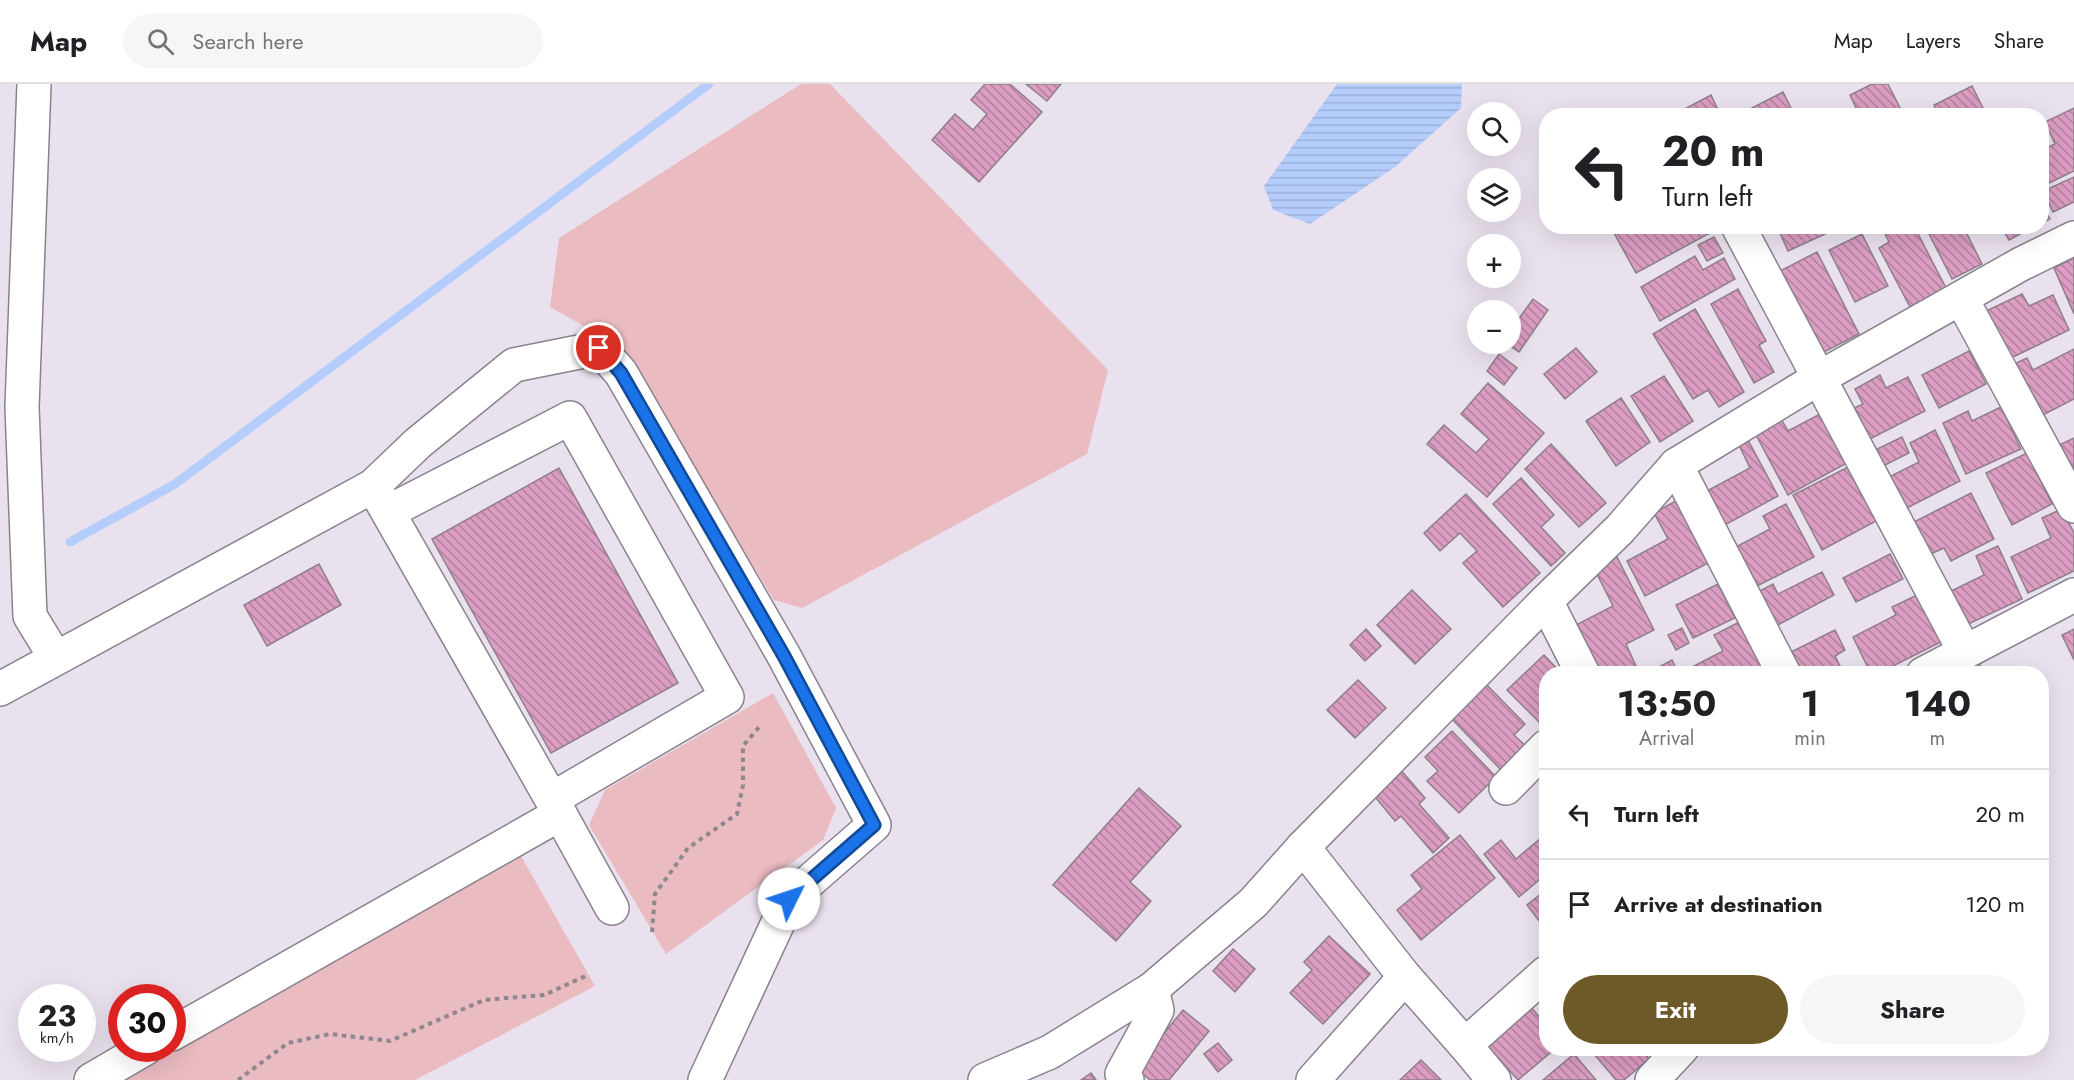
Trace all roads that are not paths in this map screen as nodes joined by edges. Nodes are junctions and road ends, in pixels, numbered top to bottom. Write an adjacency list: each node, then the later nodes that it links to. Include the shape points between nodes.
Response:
1 (34, 84): 12 (street, via 22,407 30,616)
2 (1742, 234): 5 (street)
3 (2074, 238): 4 (street)
4 (1961, 298): 5 (street); 8 (street)
5 (1819, 378): 6 (street); 11 (street)
6 (1676, 465): 10 (street, via 1620,529); 14 (street)
7 (380, 499): 12 (street); 19 (street); 19 (street, via 570,418 727,697); 30 (street, via 418,443 514,365 599,348 621,373 784,656 874,825 789,899)
8 (2074, 506)
9 (2074, 595): 11 (street)
10 (1546, 601): 13 (street); 20 (street)
11 (1965, 652): 15 (street)
12 (55, 657): 16 (street)
13 (1579, 666)
14 (1780, 666)
15 (1938, 666)
16 (0, 689)
17 (1539, 754): 18 (street)
18 (1506, 788)
19 (556, 806): 21 (street); 25 (street)
20 (1304, 847): 22 (street); 24 (street, via 1252,903)
21 (612, 908)
22 (1406, 977): 26 (street); 33 (street)
23 (1539, 979): 26 (street)
24 (1152, 989): 31 (street, via 1050,1052); 32 (street, via 1157,1010 1122,1074)
25 (186, 1026)
26 (1465, 1045): 34 (street)
27 (1674, 1056): 35 (street)
28 (122, 1062): 29 (street)
29 (91, 1080)
30 (705, 1080)
31 (985, 1080)
32 (1127, 1080)
33 (1313, 1080)
34 (1494, 1080)
35 (1652, 1080)

